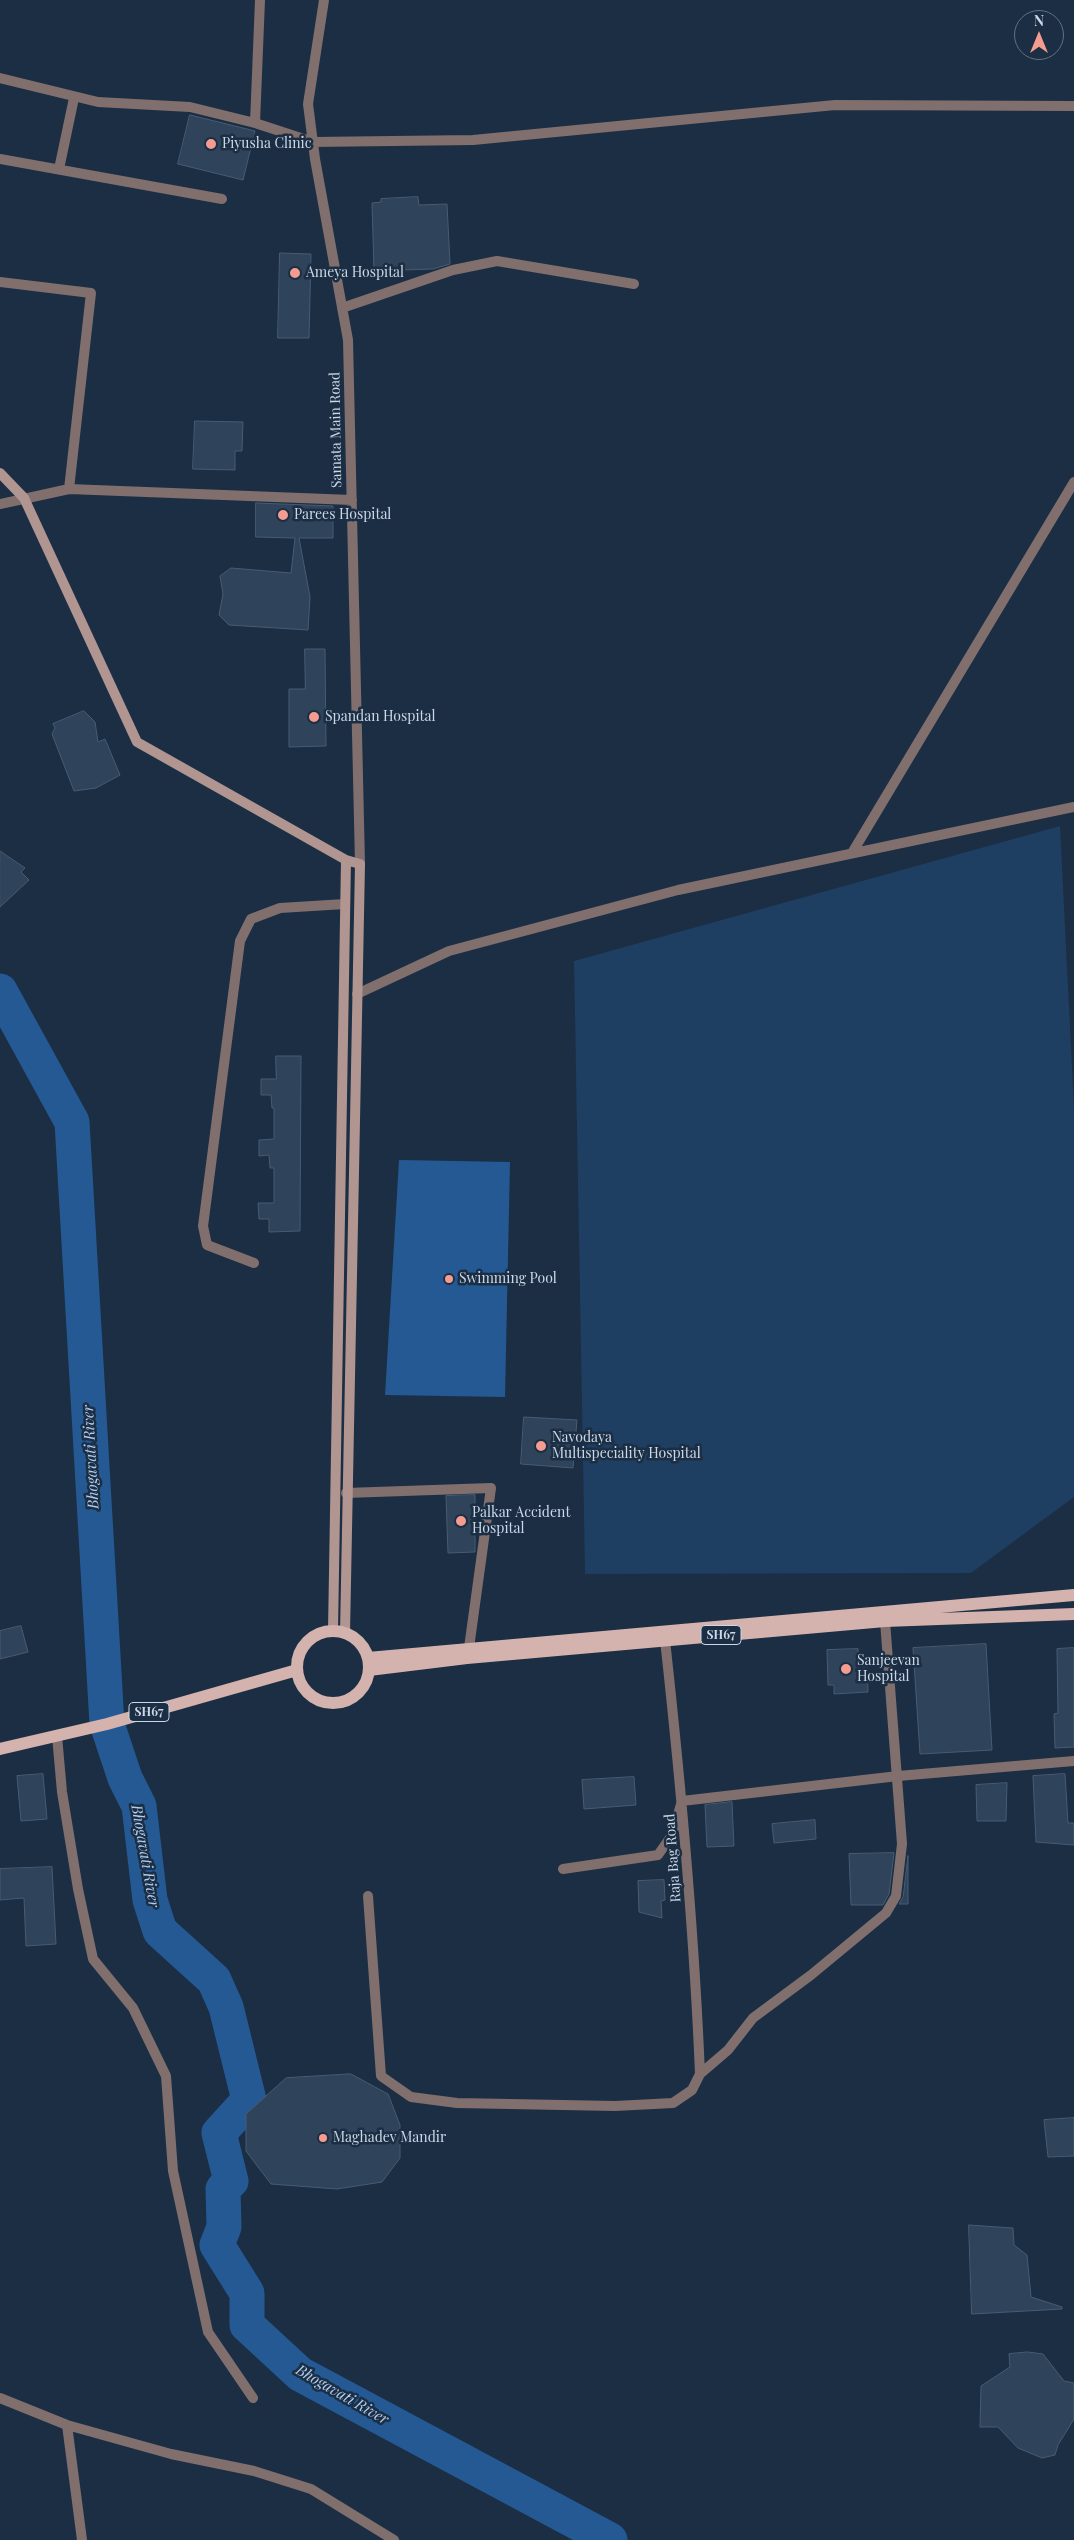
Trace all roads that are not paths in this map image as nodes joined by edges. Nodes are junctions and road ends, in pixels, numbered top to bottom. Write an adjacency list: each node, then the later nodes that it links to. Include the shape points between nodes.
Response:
1 (260, 0): 6 (street)
2 (324, 0): 7 (street, Samata Main Road, via 308,104)
3 (0, 78): 4 (street)
4 (74, 98): 6 (street, via 190,107); 9 (street)
5 (1074, 106): 7 (street, via 835,105 473,140)
6 (255, 123): 7 (street)
7 (313, 142): 13 (street, Samata Main Road)
8 (0, 159): 9 (street)
9 (58, 169): 10 (street)
10 (222, 199)
11 (0, 282): 16 (street, via 92,293)
12 (634, 284): 13 (street, via 497,261 454,270)
13 (342, 308): 18 (street, Samata Main Road, via 348,340)
14 (0, 473): 17 (street)
15 (1074, 482): 21 (street)
16 (69, 489): 17 (street); 18 (street)
17 (24, 498): 19 (street); 22 (street, via 137,742)
18 (352, 500): 23 (street, Samata Main Road)
19 (0, 504)
20 (1074, 807): 21 (street)
21 (852, 853): 25 (street, via 678,890 449,952)
22 (346, 860): 23 (street); 24 (street)
23 (360, 864): 25 (street)
24 (345, 904): 26 (street, via 280,908 252,919 240,941 203,1226 207,1245); 31 (street)
25 (357, 994): 27 (street)
26 (254, 1263)
27 (346, 1493): 31 (street); 33 (street, via 491,1488)
28 (1074, 1595): 33 (main road)
29 (1074, 1614): 30 (main road, SH67)
30 (886, 1621): 32 (main road, SH67); 39 (street)
31 (339, 1632): 34 (main road, via 355,1638 364,1647); 35 (main road, via 321,1633 307,1643 298,1658)
32 (665, 1640): 33 (main road, SH67); 40 (street, Raja Bag Road)
33 (468, 1654): 34 (main road, SH67)
34 (369, 1664): 35 (main road, via 360,1691 339,1702 316,1698 300,1681)
35 (297, 1670): 36 (main road, SH67)
36 (57, 1736): 37 (main road, SH67); 45 (street, via 62,1792 93,1959 133,2008 166,2076 173,2171 208,2332)
37 (0, 1749)
38 (1074, 1761): 39 (street)
39 (898, 1776): 40 (street); 43 (street, via 902,1852 896,1896 886,1913 753,2018 728,2050)
40 (682, 1801): 41 (street, via 672,1835 658,1855); 43 (street, Raja Bag Road, via 696,1975)
41 (563, 1869)
42 (368, 1896): 43 (street, via 381,2076 411,2097 457,2103 615,2106 673,2103 692,2090)
43 (700, 2074)
44 (0, 2398): 46 (street)
45 (253, 2398)
46 (67, 2425): 47 (street); 48 (street, via 172,2454 254,2471 311,2489)
47 (82, 2540)
48 (394, 2540)

